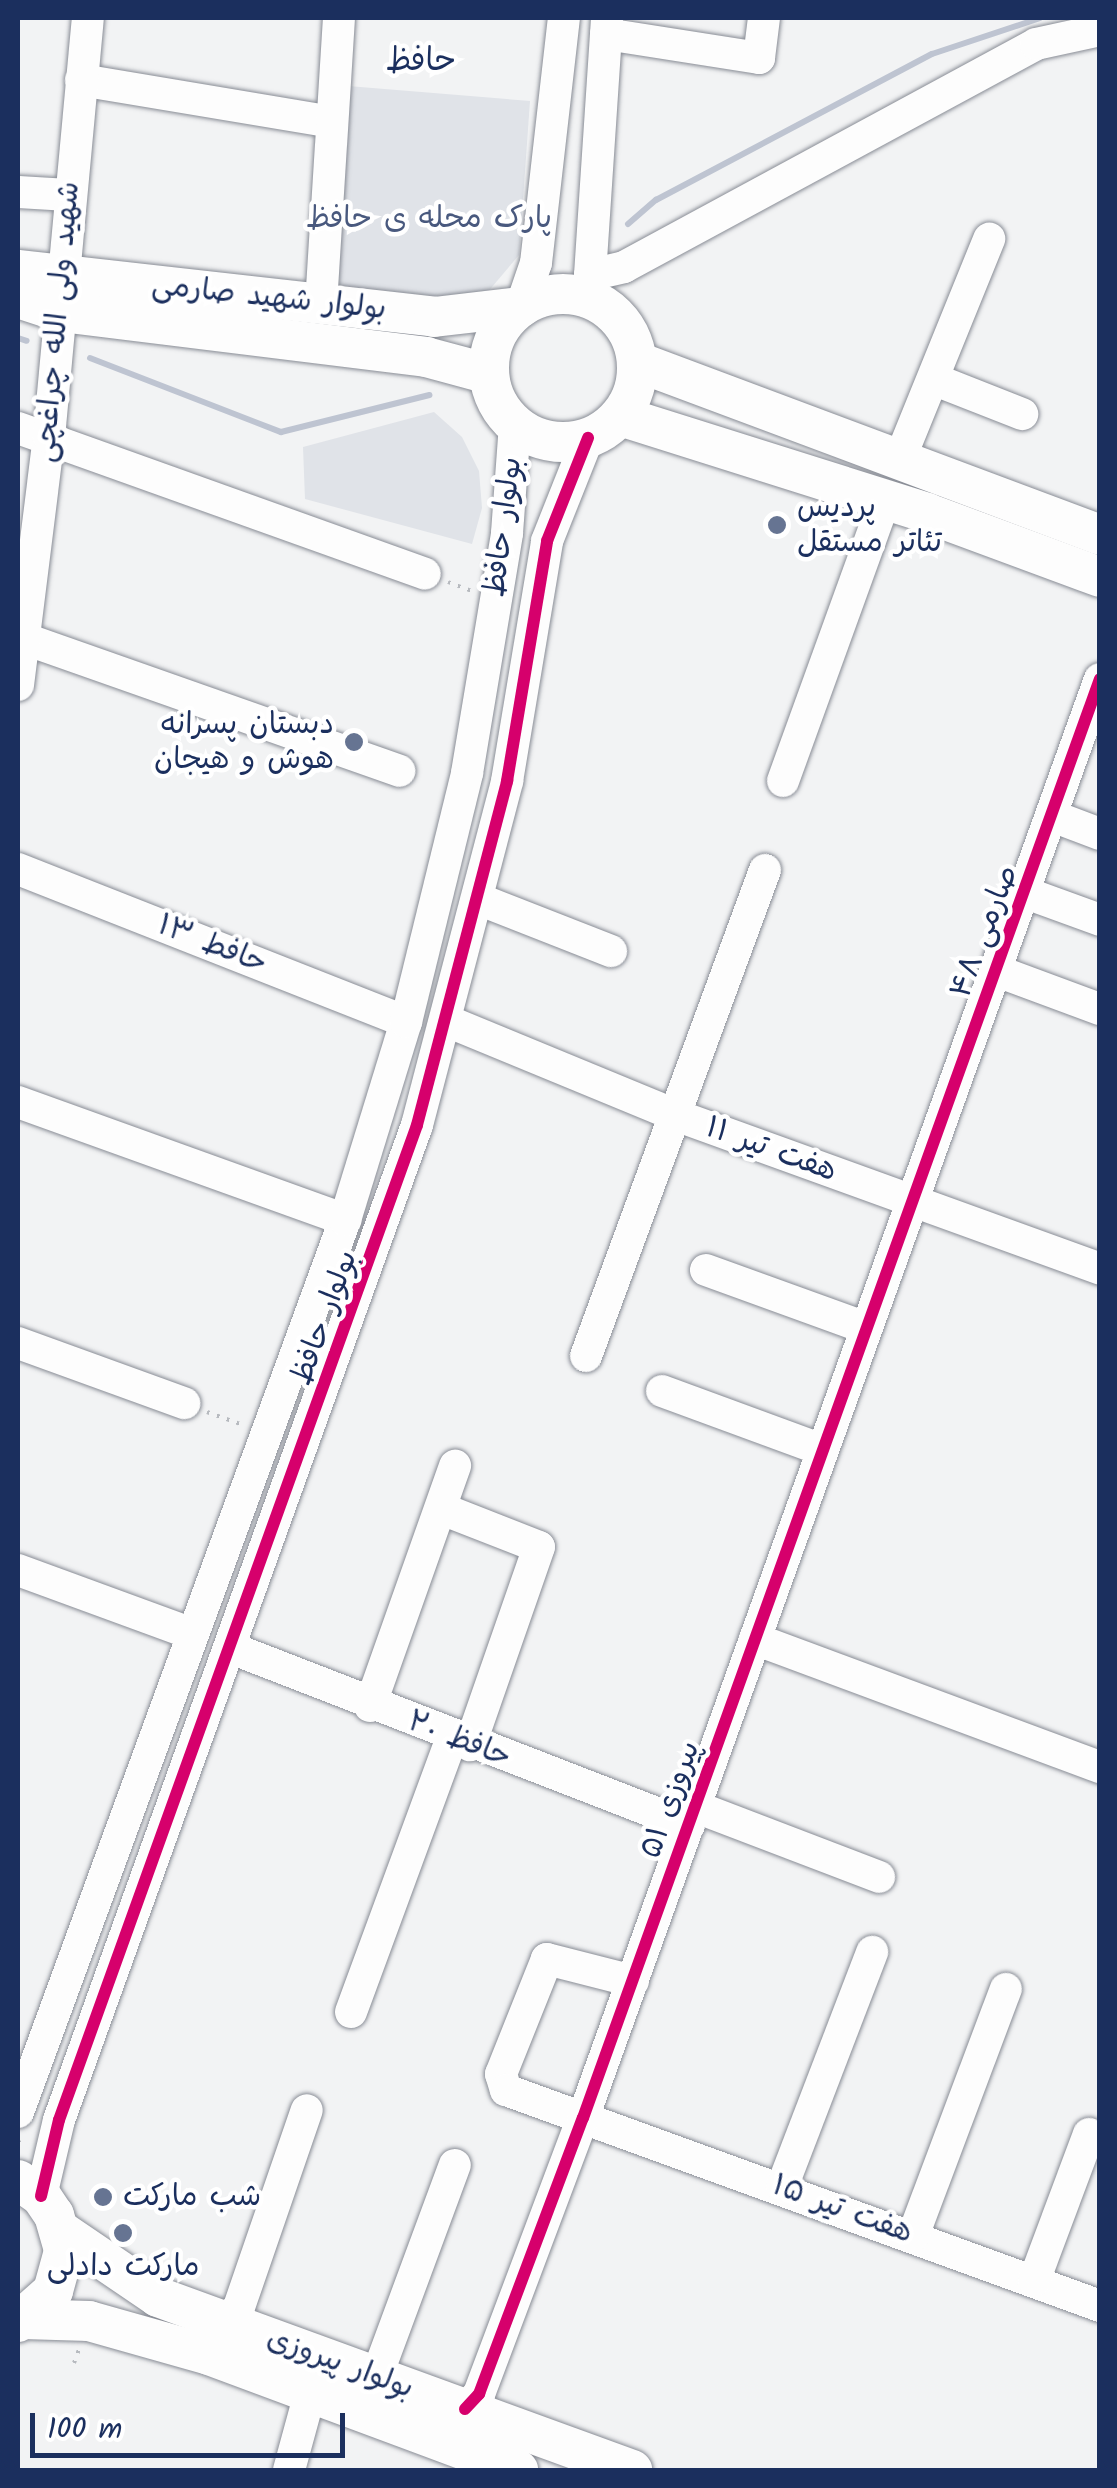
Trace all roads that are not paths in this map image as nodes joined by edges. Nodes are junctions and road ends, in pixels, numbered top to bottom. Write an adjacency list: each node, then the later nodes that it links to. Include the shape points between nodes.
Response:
1 (88, 18): 7 (street, شهید ولی الله چراغچی)
2 (339, 18): 8 (street)
3 (564, 18): 17 (street, via 536,263)
4 (764, 18): 5 (street, via 759,58)
5 (606, 26): 13 (street)
6 (1100, 30): 13 (street, via 1036,44)
7 (82, 80): 8 (street); 10 (street, شهید ولی الله چراغچی)
8 (331, 122): 16 (street)
9 (18, 192): 10 (street)
10 (69, 195): 14 (street, شهید ولی الله چراغچی)
11 (989, 239): 20 (street)
12 (18, 270): 14 (main road, بولوار شهید صارمی)
13 (593, 288): 17 (main road); 18 (main road, via 625,326)
14 (62, 294): 15 (main road, بولوار شهید صارمی); 16 (main road, بولوار شهید صارمی); 19 (main road, بولوار شهید صارمی, via 426,356); 24 (street, شهید ولی الله چراغچی)
15 (18, 298)
16 (322, 304): 17 (main road, بولوار شهید صارمی, via 434,317)
17 (521, 307): 19 (main road, via 496,336)
18 (638, 362): 23 (main road); 25 (main road)
19 (489, 374): 22 (main road)
20 (933, 378): 21 (street); 25 (street)
21 (1022, 414)
22 (515, 424): 23 (main road, via 550,441); 49 (street, بولوار حافظ, via 507,533 467,773)
23 (604, 427): 27 (main road); 43 (street, بولوار حافظ, via 547,541 507,781)
24 (33, 433): 26 (street, شهید ولی الله چراغچی); 30 (street)
25 (899, 462): 28 (main road)
26 (30, 486): 29 (street, شهید ولی الله چراغچی)
27 (885, 499): 31 (main road); 37 (street)
28 (1100, 535)
29 (26, 553): 32 (street, شهید ولی الله چراغچی)
30 (425, 574)
31 (1100, 577)
32 (23, 626): 33 (street, شهید ولی الله چراغچی); 36 (street)
33 (18, 677): 35 (street, شهید ولی الله چراغچی)
34 (1100, 678): 38 (street, صارمی ۴۸)
35 (18, 685)
36 (399, 771)
37 (784, 782)
38 (1055, 818): 39 (street); 42 (street, صارمی ۴۸)
39 (1100, 834)
40 (18, 868): 49 (street, حافط ۱۳)
41 (765, 870): 51 (street)
42 (1026, 893): 44 (street); 46 (street, صارمی ۴۸)
43 (478, 900): 45 (street); 48 (street, بولوار حافظ)
44 (1100, 920)
45 (611, 951)
46 (997, 971): 47 (street); 52 (street, صارمی ۴۸)
47 (1100, 1008)
48 (447, 1021): 51 (street, هفت تیر ۱۱); 67 (street, بولوار حافظ, via 384,1228)
49 (406, 1022): 53 (street, بولوار حافظ)
50 (18, 1102): 53 (street)
51 (678, 1116): 52 (street, هفت تیر ۱۱); 58 (street)
52 (911, 1200): 54 (street, هفت تیر ۱۱); 56 (street, پیروزی ۵۱)
53 (345, 1220): 65 (street, بولوار حافظ)
54 (1100, 1269)
55 (706, 1270): 56 (street)
56 (866, 1328): 61 (street, پیروزی ۵۱)
57 (18, 1343): 60 (street)
58 (586, 1356)
59 (662, 1392): 61 (street)
60 (184, 1403)
61 (822, 1450): 66 (street, پیروزی ۵۱)
62 (455, 1466): 63 (street)
63 (442, 1509): 68 (street); 69 (street, via 540,1547)
64 (18, 1570): 65 (street)
65 (193, 1634): 78 (street, بولوار حافظ)
66 (756, 1638): 70 (street); 71 (street, پیروزی ۵۱)
67 (232, 1648): 68 (street, حافظ ۲۰); 82 (street, بولوار حافظ)
68 (370, 1706): 69 (street, حافظ ۲۰)
69 (461, 1742): 71 (street, حافظ ۲۰); 76 (street)
70 (1100, 1768)
71 (692, 1816): 72 (street, حافظ ۲۰); 74 (street, پیروزی ۵۱)
72 (879, 1877)
73 (872, 1952): 83 (street)
74 (633, 1981): 79 (street, پیروزی ۵۱); 79 (street, هفت تیر ۱۵, via 557,1958 540,1966 502,2082 506,2090)
75 (1006, 1989): 85 (street)
76 (352, 2012)
77 (308, 2110): 89 (street, via 239,2307)
78 (18, 2112)
79 (583, 2118): 83 (street, هفت تیر ۱۵); 92 (street, پیروزی ۵۱, via 479,2394)
80 (1089, 2134): 86 (street)
81 (456, 2165): 90 (street)
82 (29, 2188): 84 (main road)
83 (782, 2188): 85 (street, هفت تیر ۱۵)
84 (62, 2231): 88 (main road, via 61,2272 53,2291); 89 (main road, بولوار پیروزی, via 158,2298)
85 (913, 2236): 86 (street, هفت تیر ۱۵)
86 (1034, 2281): 87 (street, هفت تیر ۱۵)
87 (1100, 2306)
88 (21, 2320): 91 (main road, بولوار پیروزی, via 89,2321)
89 (225, 2323): 90 (main road, بولوار پیروزی)
90 (376, 2378): 92 (main road, بولوار پیروزی)
91 (310, 2393): 92 (main road, بولوار پیروزی); 93 (street)
92 (452, 2442): 94 (main road, بولوار پیروزی); 95 (main road, بولوار پیروزی)
93 (289, 2470)
94 (518, 2470)
95 (632, 2470)

